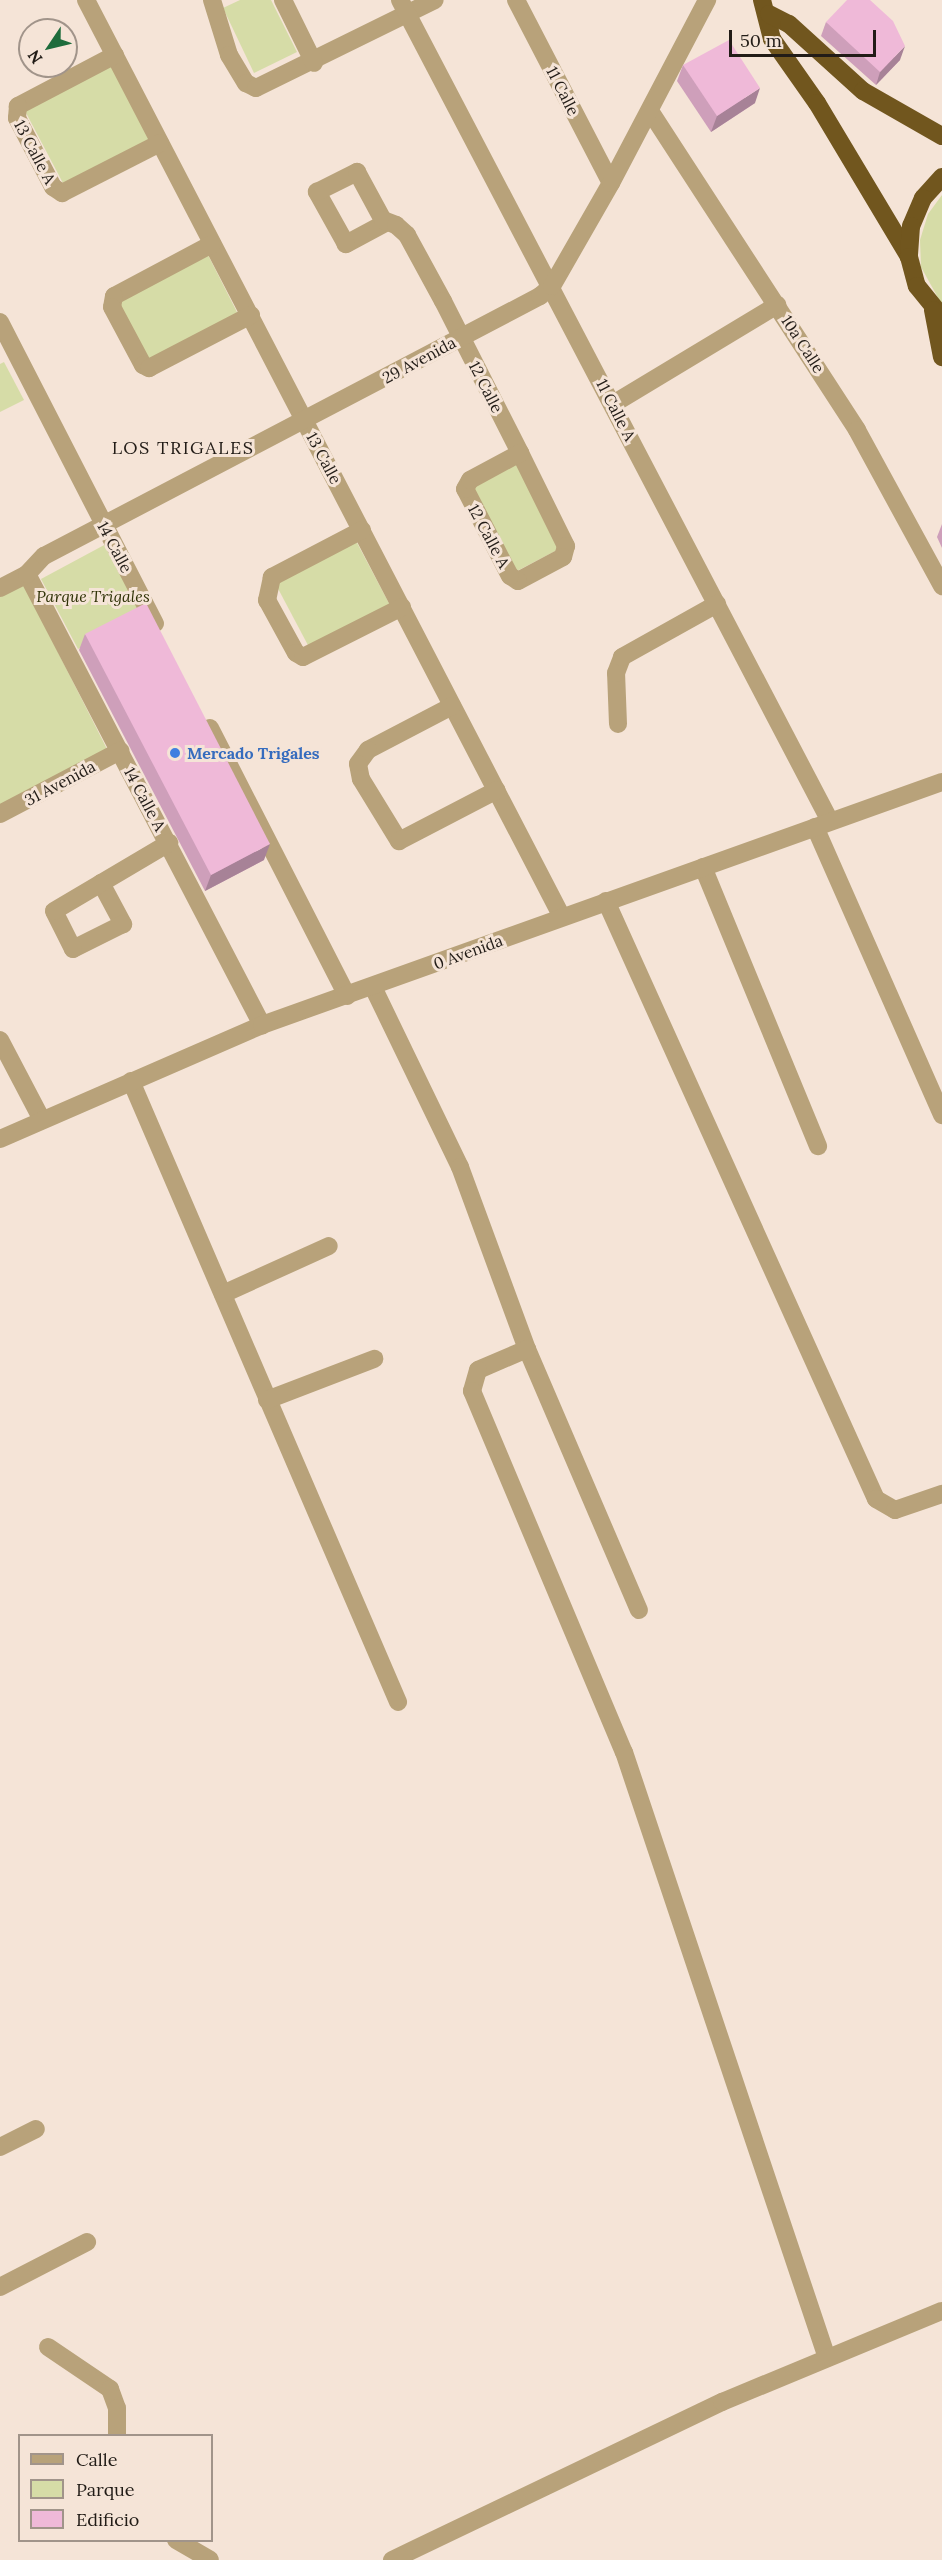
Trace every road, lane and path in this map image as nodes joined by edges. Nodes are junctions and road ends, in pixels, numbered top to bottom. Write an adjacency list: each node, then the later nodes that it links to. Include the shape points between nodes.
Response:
1 (86, 0): 9 (street, 13 Calle)
2 (212, 0): 10 (street, via 229,55 253,87)
3 (283, 0): 10 (street)
4 (435, 0): 7 (street)
5 (516, 0): 15 (street, 11 Calle)
6 (707, 0): 11 (street)
7 (403, 7): 10 (street); 19 (street, 11 Calle A)
8 (766, 7): 12 (highway, via 863,91); 18 (highway, via 772,39 823,111)
9 (115, 55): 13 (street, 13 Calle); 13 (street, 13 Calle A, via 15,110 59,192)
10 (314, 63)
11 (650, 111): 15 (street); 20 (street, 10a Calle)
12 (942, 136)
13 (160, 143): 17 (street, 13 Calle)
14 (942, 177): 18 (highway, via 915,216)
15 (611, 183): 19 (street)
16 (387, 222): 16 (street, 12 Calle, via 355,171 317,192 346,244); 24 (street, 12 Calle, via 407,235)
17 (212, 244): 22 (street, 13 Calle); 22 (street, via 118,292 111,301 149,368)
18 (909, 257): 21 (highway, via 917,286)
19 (552, 286): 24 (street, 29 Avenida); 27 (street, 11 Calle A)
20 (777, 305): 27 (street); 34 (street, 10a Calle, via 857,430)
21 (938, 313): 26 (highway)
22 (251, 315): 28 (street, 13 Calle)
23 (0, 322): 25 (street, 14 Calle)
24 (461, 338): 28 (street, 29 Avenida); 29 (street, 12 Calle)
25 (5, 347): 30 (street, 14 Calle)
26 (942, 357)
27 (613, 404): 36 (street, 11 Calle A)
28 (305, 421): 30 (street, 29 Avenida); 31 (street, 13 Calle)
29 (520, 453): 33 (street, 12 Calle, via 566,552); 33 (street, 12 Calle A, via 465,487 510,576)
30 (103, 525): 32 (street, 29 Avenida, via 44,556); 38 (street, 14 Calle)
31 (362, 530): 37 (street, 13 Calle); 37 (street, via 267,585 267,600 300,656)
32 (27, 574): 35 (street, 29 Avenida); 42 (street, 14 Calle A)
33 (518, 581)
34 (942, 586)
35 (0, 588)
36 (717, 604): 41 (street, via 630,650 618,664); 46 (street, 11 Calle A)
37 (402, 607): 40 (street, 13 Calle)
38 (165, 642)
39 (198, 705): 53 (street)
40 (452, 706): 44 (street, 13 Calle); 44 (street, via 369,750 358,764 361,779 399,841)
41 (618, 724)
42 (120, 752): 45 (street, 31 Avenida); 47 (street, 14 Calle A)
43 (940, 787): 46 (street, 0 Avenida)
44 (497, 790): 51 (street, 13 Calle)
45 (0, 814)
46 (823, 824): 48 (street, 0 Avenida); 57 (street, 11 Calle A)
47 (169, 843): 49 (street, via 109,874); 54 (street, 14 Calle A)
48 (703, 867): 50 (street, 0 Avenida); 60 (street)
49 (101, 884): 49 (street, via 54,911 74,949 123,924)
50 (606, 901): 51 (street, 0 Avenida); 66 (street, via 876,1498 895,1510)
51 (562, 917): 52 (street, 0 Avenida)
52 (373, 987): 53 (street, 0 Avenida); 63 (street, via 460,1167)
53 (347, 996): 54 (street, 0 Avenida)
54 (262, 1025): 56 (street, 0 Avenida)
55 (0, 1040): 58 (street)
56 (131, 1081): 58 (street, 0 Avenida); 62 (street)
57 (942, 1114)
58 (42, 1120): 59 (street, 0 Avenida)
59 (0, 1139)
60 (818, 1146)
61 (329, 1246): 62 (street)
62 (223, 1294): 65 (street)
63 (527, 1349): 67 (street); 75 (street, via 478,1370 472,1391 624,1752)
64 (374, 1359): 65 (street)
65 (267, 1400): 68 (street)
66 (942, 1494)
67 (639, 1610)
68 (398, 1702)
69 (36, 2129): 70 (street)
70 (0, 2147)
71 (87, 2242): 72 (street)
72 (0, 2287)
73 (942, 2311): 75 (street)
74 (48, 2347): 76 (street, via 110,2388 117,2408)
75 (827, 2358): 79 (street, via 648,2436)
76 (117, 2434)
77 (178, 2542): 78 (street)
78 (210, 2560)
79 (392, 2560)

